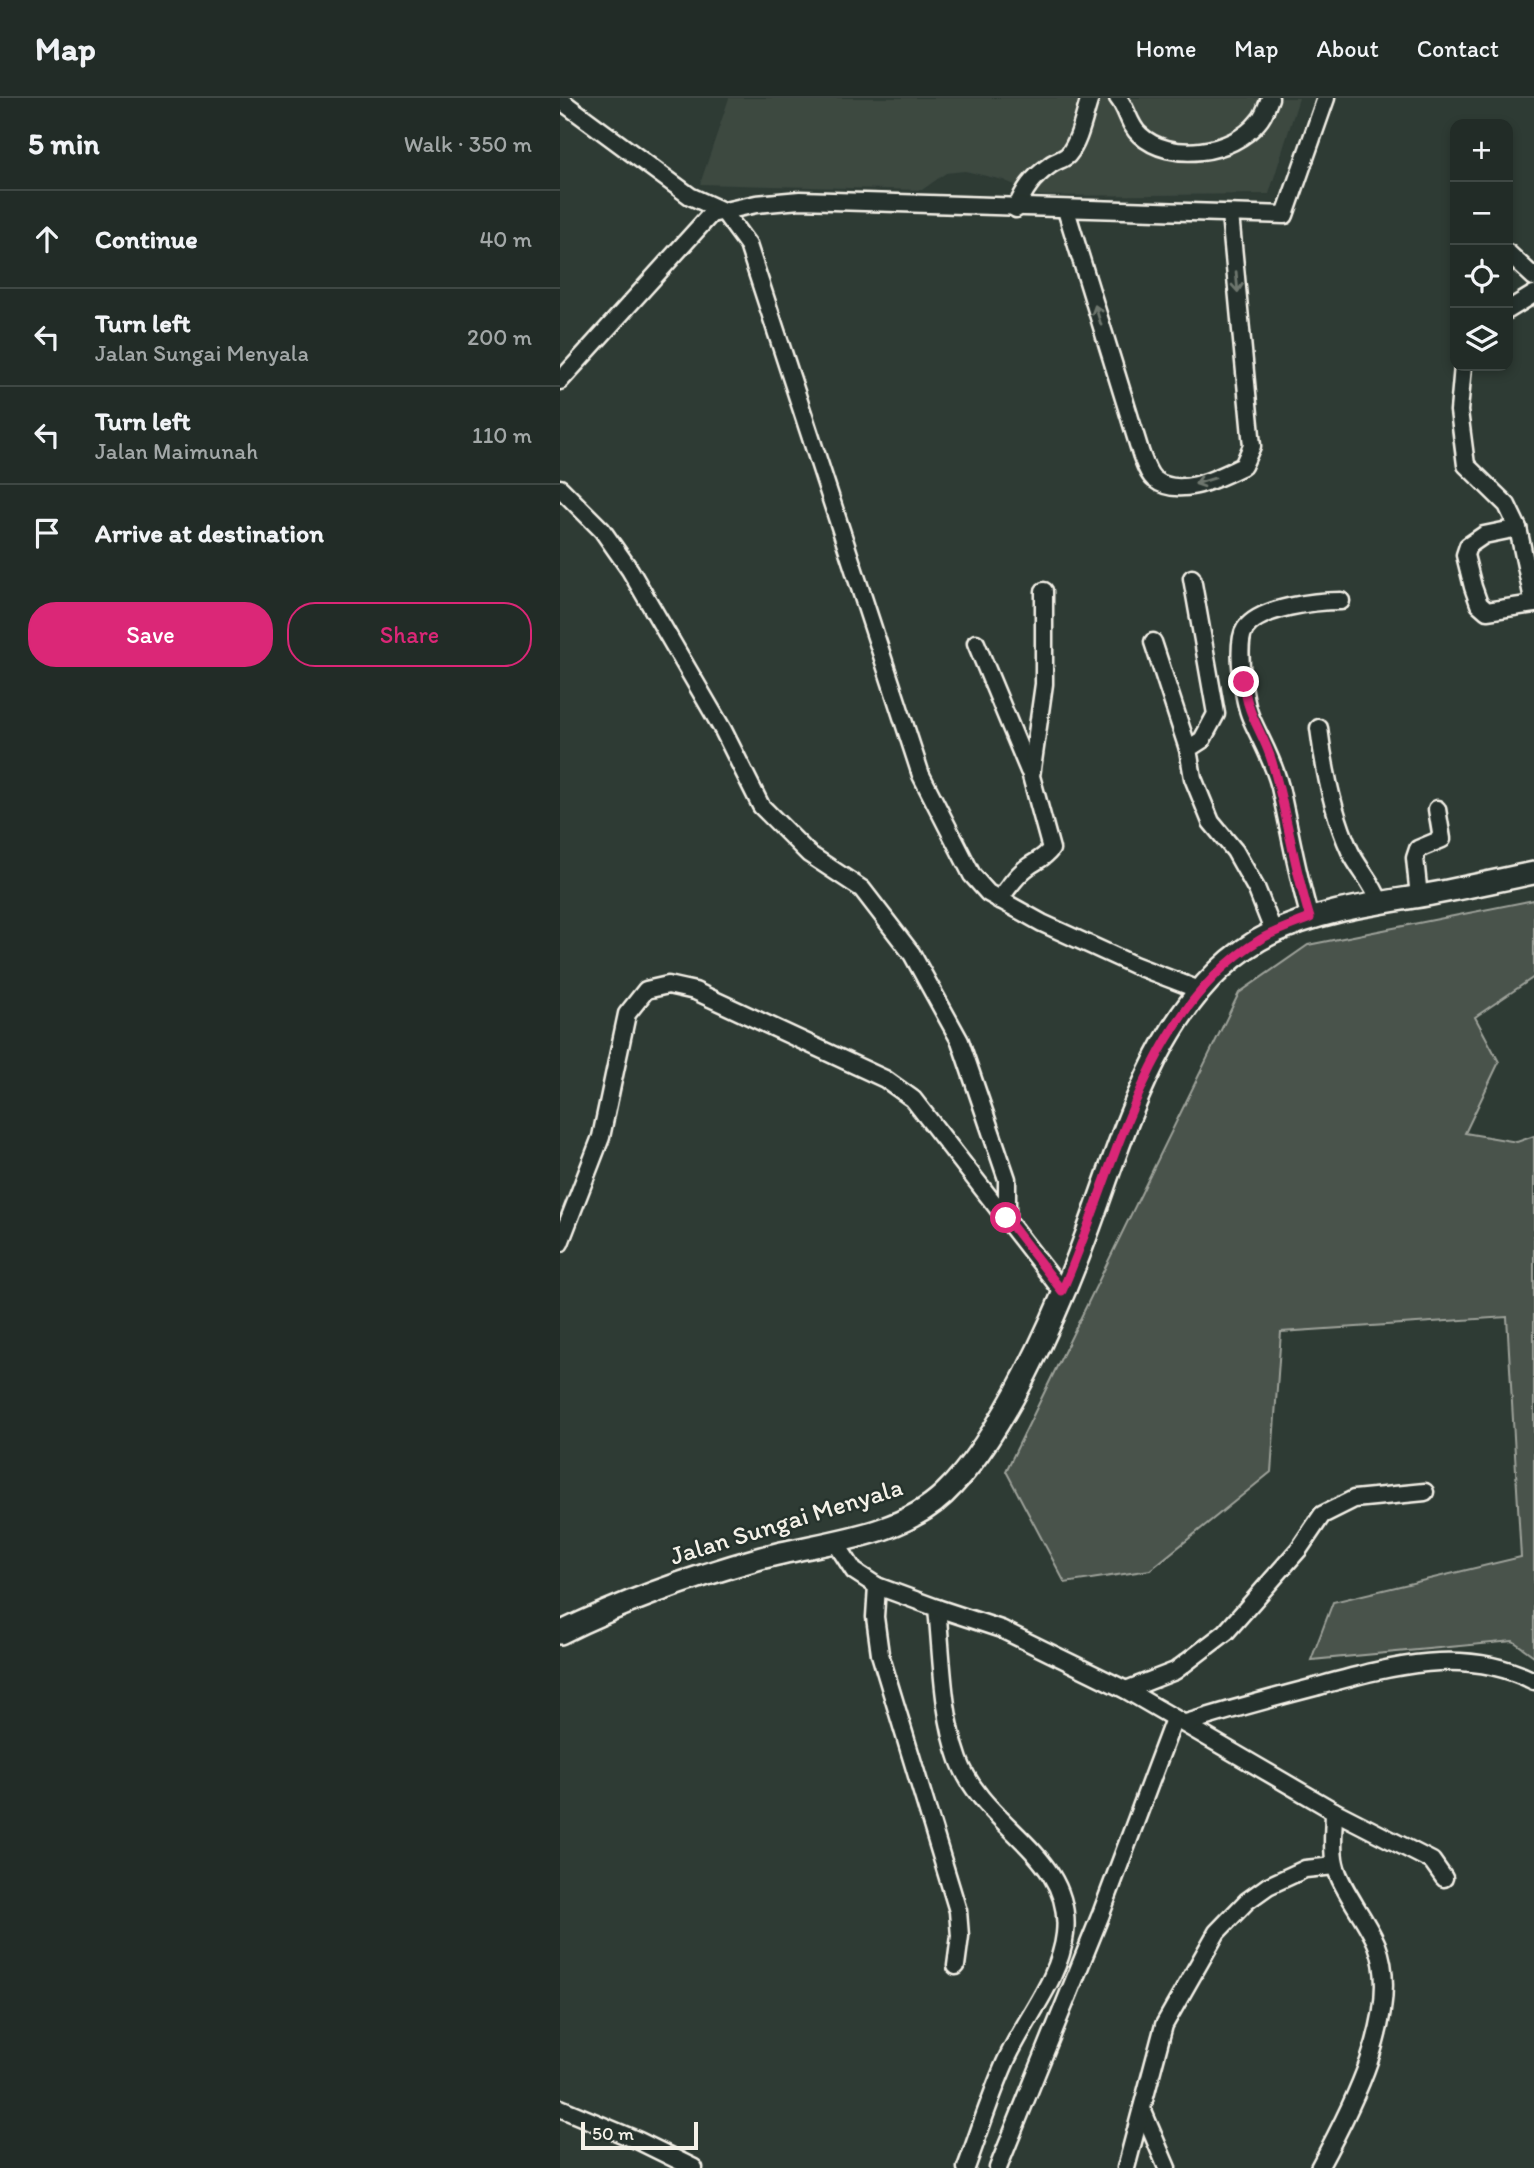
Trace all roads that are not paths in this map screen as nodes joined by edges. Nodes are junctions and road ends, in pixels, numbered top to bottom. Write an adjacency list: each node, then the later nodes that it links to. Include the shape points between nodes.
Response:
1 (1090, 98): 6 (street, via 1074,146 1066,157 1034,178)
2 (1118, 98): 3 (street, via 1139,135 1163,148 1187,152 1240,138 1259,122)
3 (1270, 98)
4 (1326, 98): 9 (street, via 1285,215)
5 (560, 100): 8 (street, via 690,196)
6 (1016, 209): 7 (street); 8 (street, via 800,200)
7 (1066, 210): 9 (street); 9 (street, one-way to 7, via 1252,446 1242,466 1188,487 1167,486 1151,477)
8 (723, 211): 15 (street, via 711,214); 30 (street, via 748,245 921,775 972,875)
9 (1230, 214)
10 (1513, 258): 11 (street)
11 (1534, 277)
12 (1534, 294): 13 (street)
13 (1511, 308)
14 (1463, 371): 17 (street, via 1459,411 1466,466 1507,505)
15 (560, 381)
16 (560, 488): 35 (street, via 601,530 631,570 761,806 809,854 862,889 912,954 960,1041 1007,1179)
17 (1518, 528): 21 (street); 21 (street, via 1484,535 1468,546 1465,555 1479,604 1487,611)
18 (1192, 579): 25 (street, via 1216,714 1202,740)
19 (1044, 591): 26 (street, via 1044,684)
20 (1341, 601): 32 (street, via 1308,601 1260,618 1246,628 1240,644 1245,699 1280,787 1293,863)
21 (1534, 604)
22 (1153, 642): 25 (street)
23 (976, 643): 26 (street)
24 (1319, 728): 31 (street, via 1344,837 1371,879)
25 (1188, 749): 33 (street, via 1193,778 1211,822 1235,851 1257,890)
26 (1031, 776): 30 (street, via 1051,849 1045,858 1028,866)
27 (1437, 809): 29 (street, via 1442,839 1418,849 1415,858)
28 (1534, 873): 29 (main road, Jalan Sungai Menyala)
29 (1419, 897): 31 (main road, Jalan Sungai Menyala)
30 (999, 900): 34 (street, via 1134,965)
31 (1380, 903): 32 (main road, Jalan Sungai Menyala)
32 (1310, 918): 33 (main road, Jalan Sungai Menyala)
33 (1273, 933): 34 (main road, Jalan Sungai Menyala, via 1242,953)
34 (1202, 991): 37 (main road, Jalan Sungai Menyala, via 1180,1017 1152,1065)
35 (1006, 1218): 36 (street, via 913,1099 885,1079 695,991 668,985 646,990 627,1014 601,1137); 37 (street)
36 (560, 1243)
37 (1062, 1291): 39 (main road, Jalan Sungai Menyala, via 1010,1402 969,1465 943,1495 913,1516)
38 (1425, 1492): 44 (street, via 1354,1499 1322,1516 1300,1549 1226,1632 1175,1671)
39 (834, 1540): 40 (street, via 854,1571); 42 (main road, Jalan Sungai Menyala, via 651,1591)
40 (877, 1586): 41 (street); 49 (street, via 880,1654 958,1912)
41 (937, 1608): 44 (street, via 1001,1629); 53 (street, via 958,1759 972,1790 1053,1874 1065,1912 1062,1955 1005,2063)
42 (560, 1633)
43 (1534, 1681): 45 (street, via 1512,1670 1436,1660 1385,1667)
44 (1126, 1690): 45 (street)
45 (1180, 1721): 46 (street); 54 (street)
46 (1334, 1811): 47 (street); 48 (street, via 1432,1861)
47 (1335, 1866): 51 (street, via 1305,1869 1268,1886 1217,1932 1164,2025); 57 (street, via 1368,1926 1384,1972 1380,2026 1357,2090)
48 (1444, 1878)
49 (956, 1966)
50 (560, 2108): 52 (street)
51 (1142, 2109): 55 (street); 56 (street)
52 (694, 2168)
53 (966, 2168)
54 (998, 2168)
55 (1126, 2168)
56 (1167, 2168)
57 (1319, 2168)

